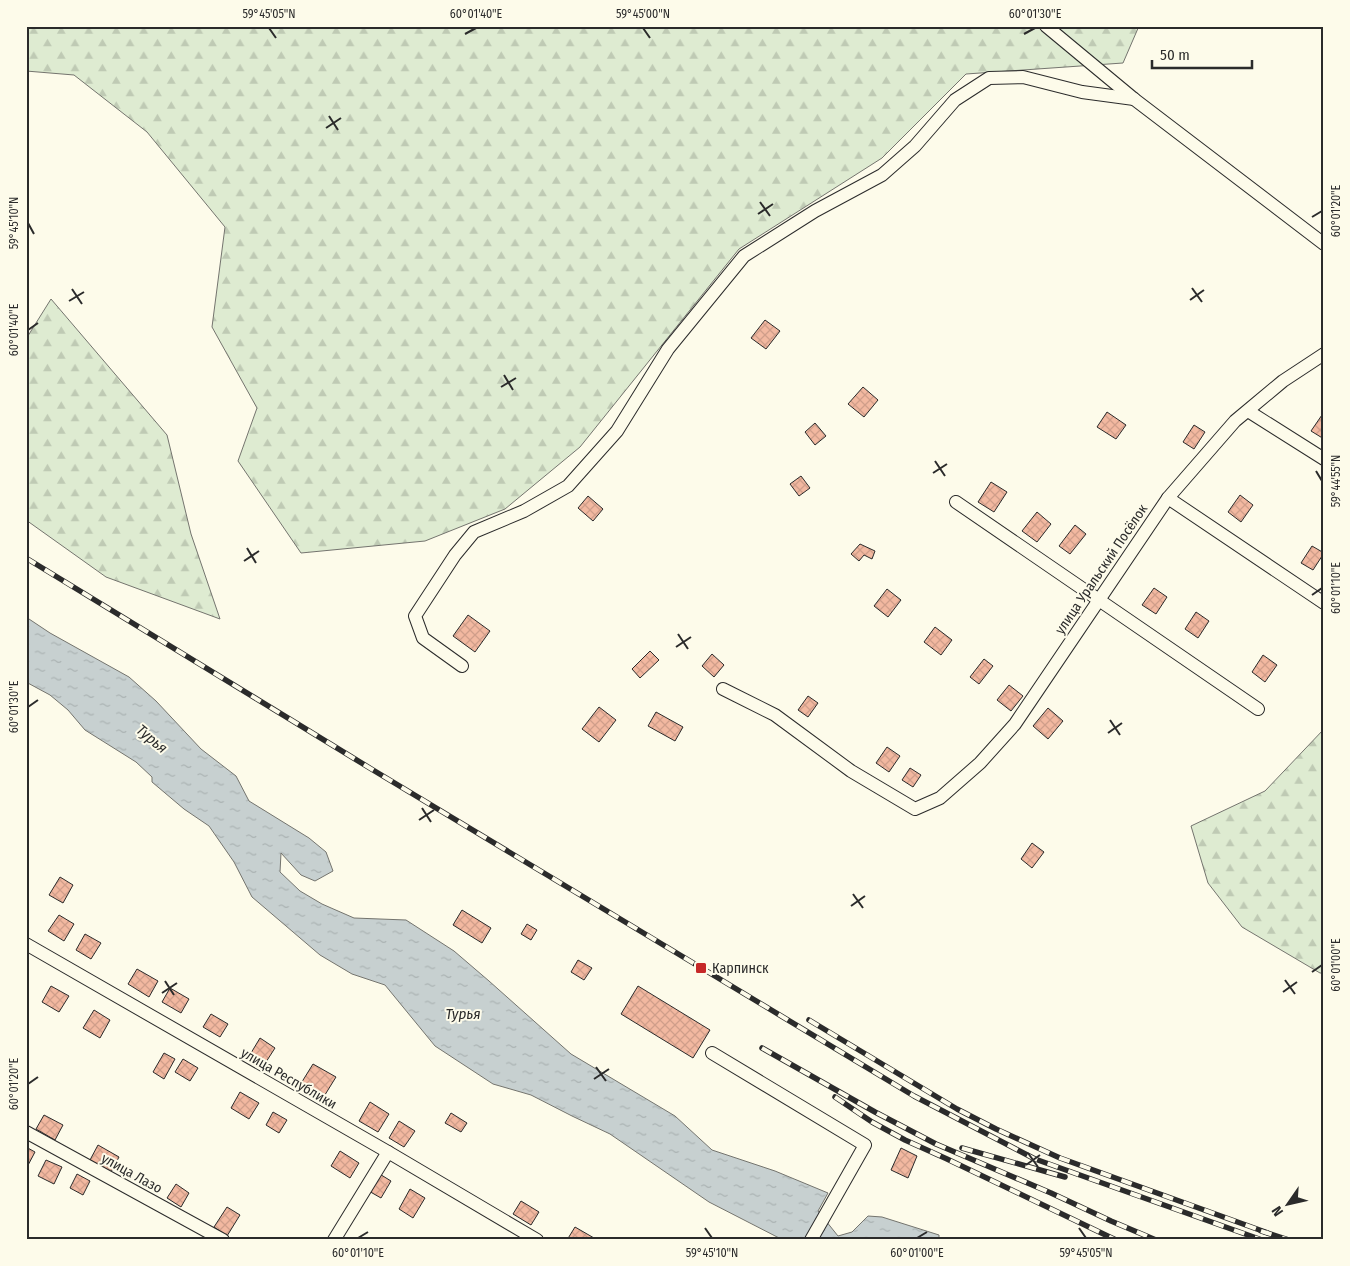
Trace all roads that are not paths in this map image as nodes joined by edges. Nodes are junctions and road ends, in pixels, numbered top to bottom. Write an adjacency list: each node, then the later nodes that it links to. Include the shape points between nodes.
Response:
1 (1046, 26): 2 (street)
2 (1134, 99): 3 (street); 11 (street, via 1082,92 1023,77 989,78 955,100 915,146 882,175 815,211 744,256 668,348 617,431 568,486 524,511 474,532 455,555 415,616 423,638)
3 (1324, 244)
4 (1324, 354): 5 (street, улица Уральский Посёлок, via 1283,381)
5 (1248, 411): 6 (street); 7 (street, улица Уральский Посёлок, via 1235,421)
6 (1324, 459)
7 (1168, 498): 9 (street, улица Уральский Посёлок); 10 (street)
8 (956, 502): 9 (street)
9 (1098, 600): 12 (street, улица Уральский Посёлок, via 1015,724 980,763 940,798 915,809 851,771 775,715); 13 (street)
10 (1324, 603)
11 (462, 666)
12 (723, 689)
13 (1258, 709)
14 (26, 944): 17 (street, улица Республики)
15 (712, 1053): 21 (street, via 865,1145)
16 (26, 1132): 18 (street, улица Лазо)
17 (388, 1152): 19 (street); 20 (street, улица Республики)
18 (222, 1240)
19 (334, 1240)
20 (536, 1240)
21 (811, 1240)

